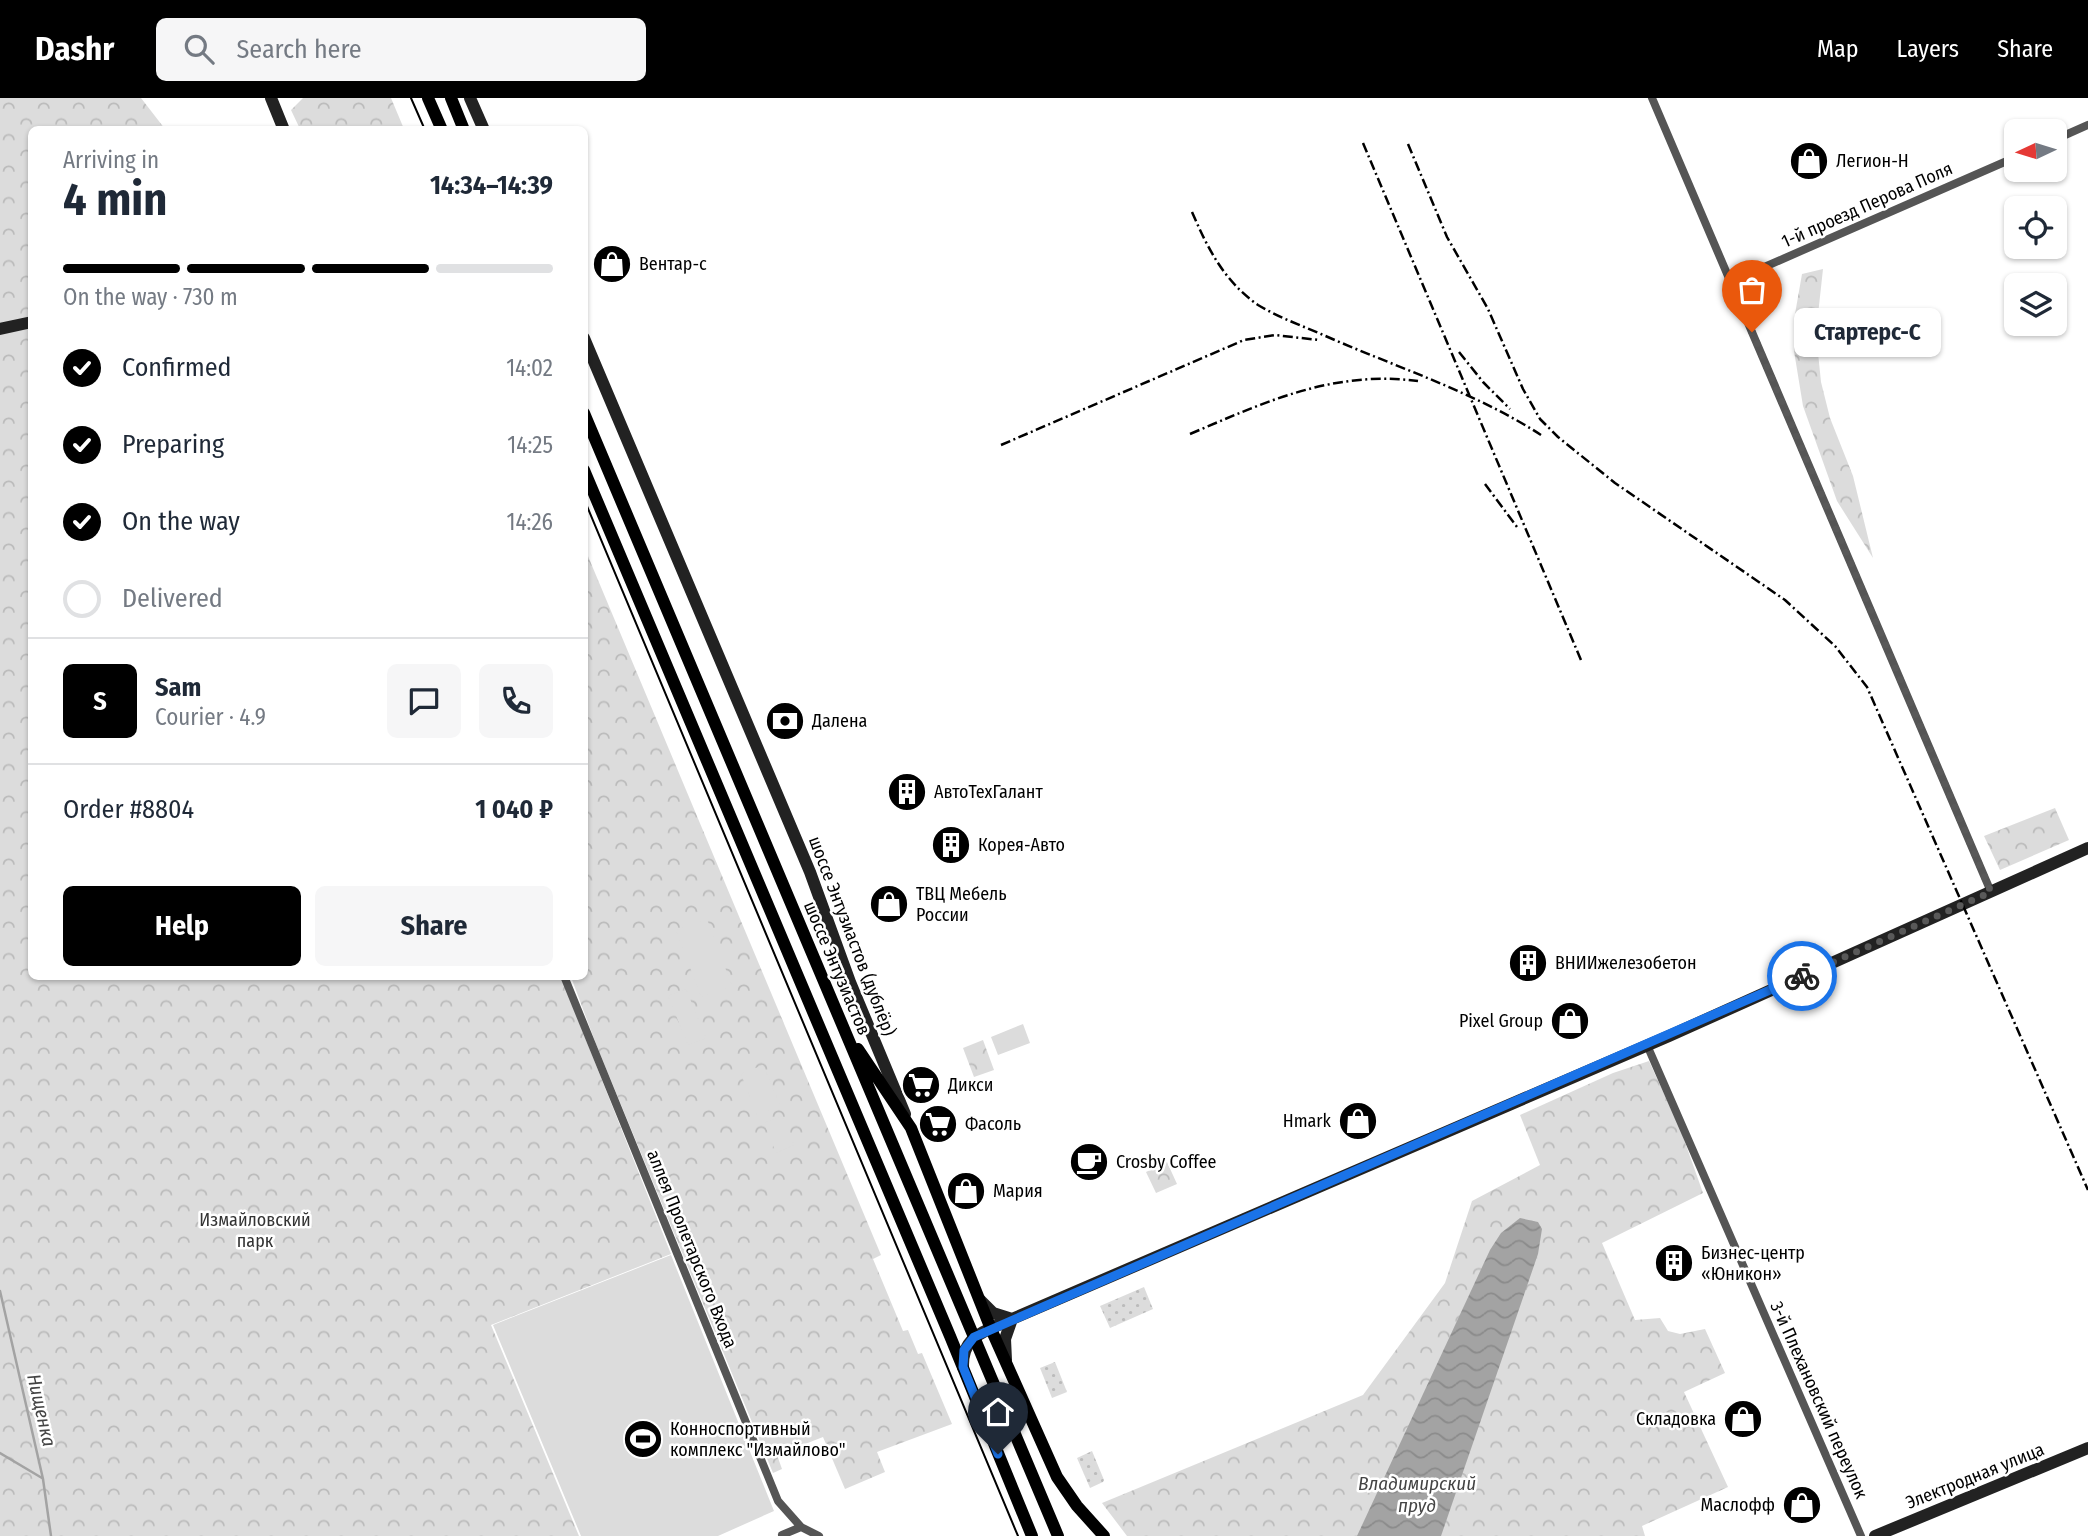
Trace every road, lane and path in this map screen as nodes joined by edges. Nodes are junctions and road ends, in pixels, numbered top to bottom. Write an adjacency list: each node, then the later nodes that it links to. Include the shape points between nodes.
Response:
1 (271, 98): 7 (main road)
2 (428, 98): 8 (main road)
3 (451, 98): 9 (main road)
4 (470, 98): 10 (main road)
5 (1652, 98): 13 (street)
6 (2088, 125): 11 (street)
7 (282, 126)
8 (440, 126)
9 (462, 126)
10 (482, 126)
11 (2067, 134)
12 (2004, 162): 13 (street, 1-й проезд Перова Поля)
13 (1730, 282): 20 (street)
14 (28, 323): 15 (main road)
15 (0, 329)
16 (588, 347): 24 (main road, шоссе Энтузиастов (дублёр), via 810,872 849,982)
17 (588, 422): 22 (main road, шоссе Энтузиастов)
18 (588, 479): 30 (main road)
19 (2088, 848): 20 (main road)
20 (1991, 892): 23 (main road)
21 (566, 980): 33 (street, аллея Пролетарского Входа, via 778,1501)
22 (845, 1030): 24 (main road); 28 (main road, шоссе Энтузиастов)
23 (1647, 1045): 26 (main road); 40 (street, 3-й Плехановский переулок)
24 (911, 1128): 25 (main road, шоссе Энтузиастов (дублёр))
25 (982, 1305): 26 (main road); 27 (main road, шоссе Энтузиастов (дублёр)); 28 (main road)
26 (1012, 1320): 27 (main road); 29 (main road, via 1005,1339)
27 (991, 1329): 28 (main road); 29 (main road, шоссе Энтузиастов (дублёр))
28 (974, 1337): 30 (main road, via 964,1350); 38 (main road, шоссе Энтузиастов)
29 (1006, 1362): 39 (main road, шоссе Энтузиастов (дублёр), via 1057,1477)
30 (963, 1367): 32 (main road)
31 (2088, 1448): 41 (main road, Электродная улица)
32 (1024, 1518): 36 (main road); 37 (main road)
33 (801, 1527): 34 (street); 35 (street, аллея Пролетарского Входа)
34 (782, 1535)
35 (819, 1536)
36 (1024, 1536)
37 (1032, 1536)
38 (1058, 1536)
39 (1104, 1536)
40 (1861, 1536)
41 (1875, 1536)

